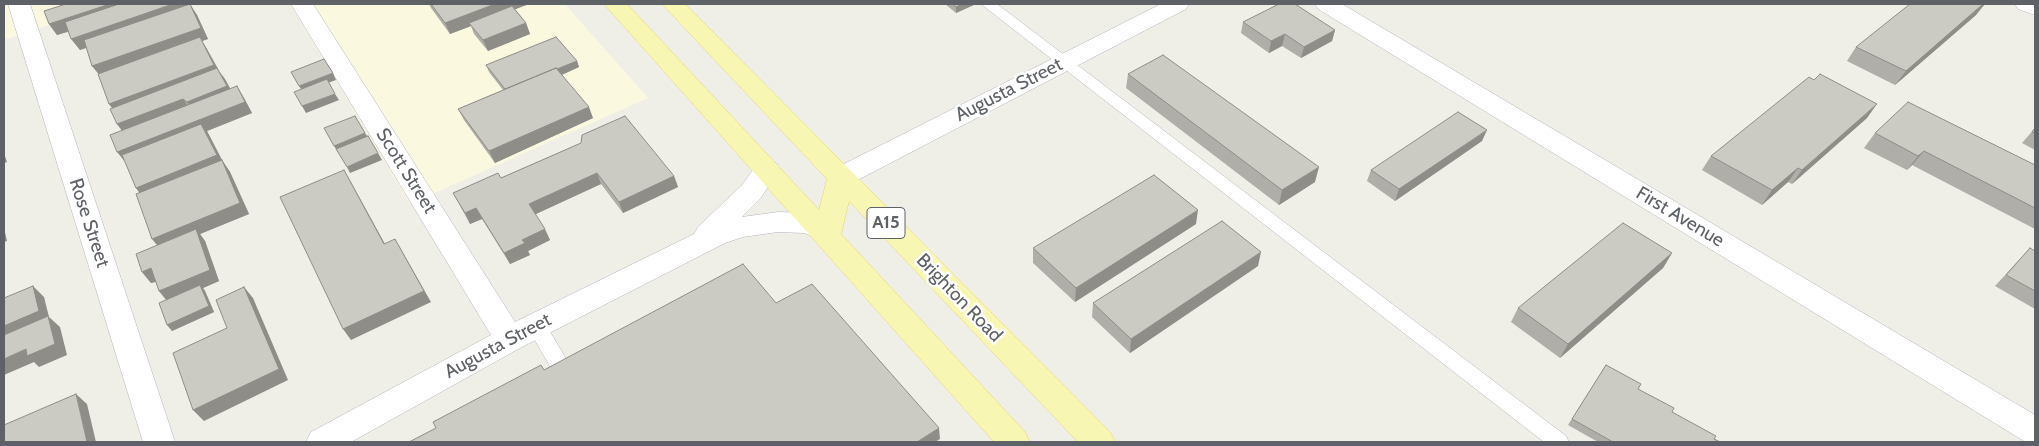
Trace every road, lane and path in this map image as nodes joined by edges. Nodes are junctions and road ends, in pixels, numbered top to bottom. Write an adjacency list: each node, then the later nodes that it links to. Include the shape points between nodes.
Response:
1 (19, 4): 19 (street, Rose Street)
2 (302, 4): 16 (street, Scott Street)
3 (615, 4): 11 (main road, A15)
4 (673, 4): 12 (main road, Brighton Road / A15)
5 (988, 4): 10 (lane)
6 (1178, 4): 10 (street, Augusta Street)
7 (1326, 4): 18 (street, First Avenue)
8 (2026, 4): 9 (street)
9 (2035, 8)
10 (1064, 62): 12 (street, Augusta Street); 23 (lane)
11 (767, 169): 13 (main road, A15); 14 (street, Augusta Street, via 751,192 721,223)
12 (841, 177): 13 (main road); 22 (main road, Brighton Road / A15)
13 (825, 233): 14 (street, Augusta Street, via 815,225 793,222 754,224 715,236); 21 (main road, A15)
14 (678, 254): 15 (street, Augusta Street)
15 (536, 325): 16 (street, Augusta Street); 17 (lane, via 573,387)
16 (509, 339): 20 (street, Augusta Street)
17 (592, 384)
18 (2035, 431)
19 (160, 442)
20 (322, 442)
21 (1014, 442)
22 (1099, 442)
23 (1559, 442)

